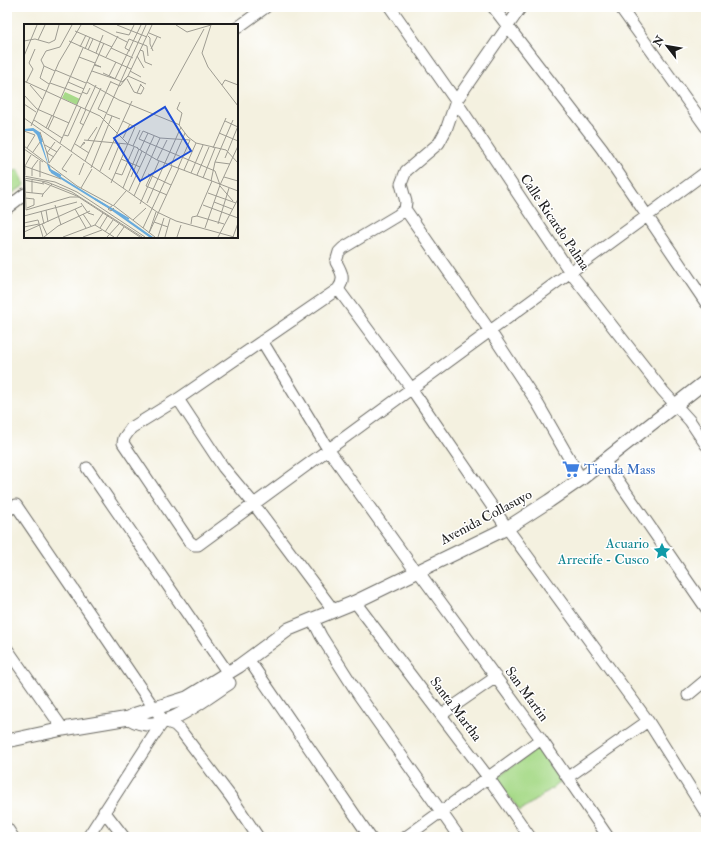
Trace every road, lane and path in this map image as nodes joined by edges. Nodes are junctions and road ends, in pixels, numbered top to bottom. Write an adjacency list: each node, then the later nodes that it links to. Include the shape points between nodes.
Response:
1 (266, 7): 7 (street)
2 (390, 7): 8 (street, Calle Ricardo Palma)
3 (493, 7): 6 (street)
4 (521, 7): 6 (street)
5 (620, 7): 9 (street)
6 (508, 25): 8 (street); 14 (street, via 602,149)
7 (238, 27)
8 (456, 101): 13 (street, via 439,143 406,171 402,178); 15 (street, Calle Ricardo Palma)
9 (706, 127)
10 (706, 172): 14 (street)
11 (24, 195): 12 (street)
12 (7, 208)
13 (405, 209): 16 (street, via 339,252 336,262 343,281); 18 (street)
14 (647, 216): 15 (street); 17 (street)
15 (570, 272): 18 (street); 23 (street, Calle Ricardo Palma)
16 (338, 289): 19 (street); 21 (street)
17 (706, 303)
18 (490, 331): 21 (street); 28 (street, via 538,404)
19 (262, 341): 22 (street); 25 (street, San Martin)
20 (706, 381): 23 (street, Avenida Collasuyo)
21 (411, 388): 25 (street); 31 (street)
22 (178, 399): 29 (street, via 223,468); 29 (street, via 131,428 123,443 190,541 198,545)
23 (676, 405): 24 (street, Calle Ricardo Palma); 26 (street, Avenida Collasuyo)
24 (706, 445)
25 (328, 449): 29 (street); 32 (street, San Martin)
26 (604, 460): 28 (street, Avenida Collasuyo); 34 (street)
27 (87, 468): 38 (street)
28 (581, 479): 31 (street, Avenida Collasuyo)
29 (254, 503): 35 (street)
30 (7, 511): 42 (street, via 16,505)
31 (507, 528): 32 (street, Avenida Collasuyo); 46 (street)
32 (417, 572): 33 (street, Avenida Collasuyo); 39 (street, San Martin)
33 (355, 602): 35 (street, Avenida Collasuyo); 43 (street, Santa Martha)
34 (706, 608)
35 (334, 611): 36 (street, Avenida Collasuyo)
36 (308, 622): 38 (street, Avenida Collasuyo, via 293,636); 53 (street, via 321,636 358,694)
37 (7, 648): 47 (street)
38 (241, 670): 42 (street, Avenida Collasuyo, via 187,698); 45 (street, Avenida Collasuyo, via 182,713); 60 (street)
39 (496, 677): 43 (street); 48 (street, San Martin)
40 (706, 680): 41 (street)
41 (688, 695)
42 (154, 708): 44 (street, Avenida Collasuyo); 45 (street)
43 (441, 715): 50 (street, Santa Martha)
44 (128, 718): 45 (street, Avenida Collasuyo, via 148,724); 47 (street, Avenida Collasuyo)
45 (164, 721): 52 (street); 59 (street, via 175,725 181,731 232,797)
46 (648, 721): 51 (street); 54 (street)
47 (63, 729): 49 (street, Avenida Collasuyo)
48 (541, 739): 50 (street); 51 (street, San Martin)
49 (7, 741)
50 (488, 777): 53 (street); 63 (street, Santa Martha)
51 (568, 777): 64 (street, San Martin)
52 (104, 811): 57 (street); 58 (street)
53 (441, 811): 61 (street); 62 (street)
54 (706, 813)
55 (7, 828): 56 (street)
56 (13, 837)
57 (88, 837)
58 (124, 837)
59 (258, 837)
60 (370, 837)
61 (406, 837)
62 (459, 837)
63 (530, 837)
64 (608, 837)

